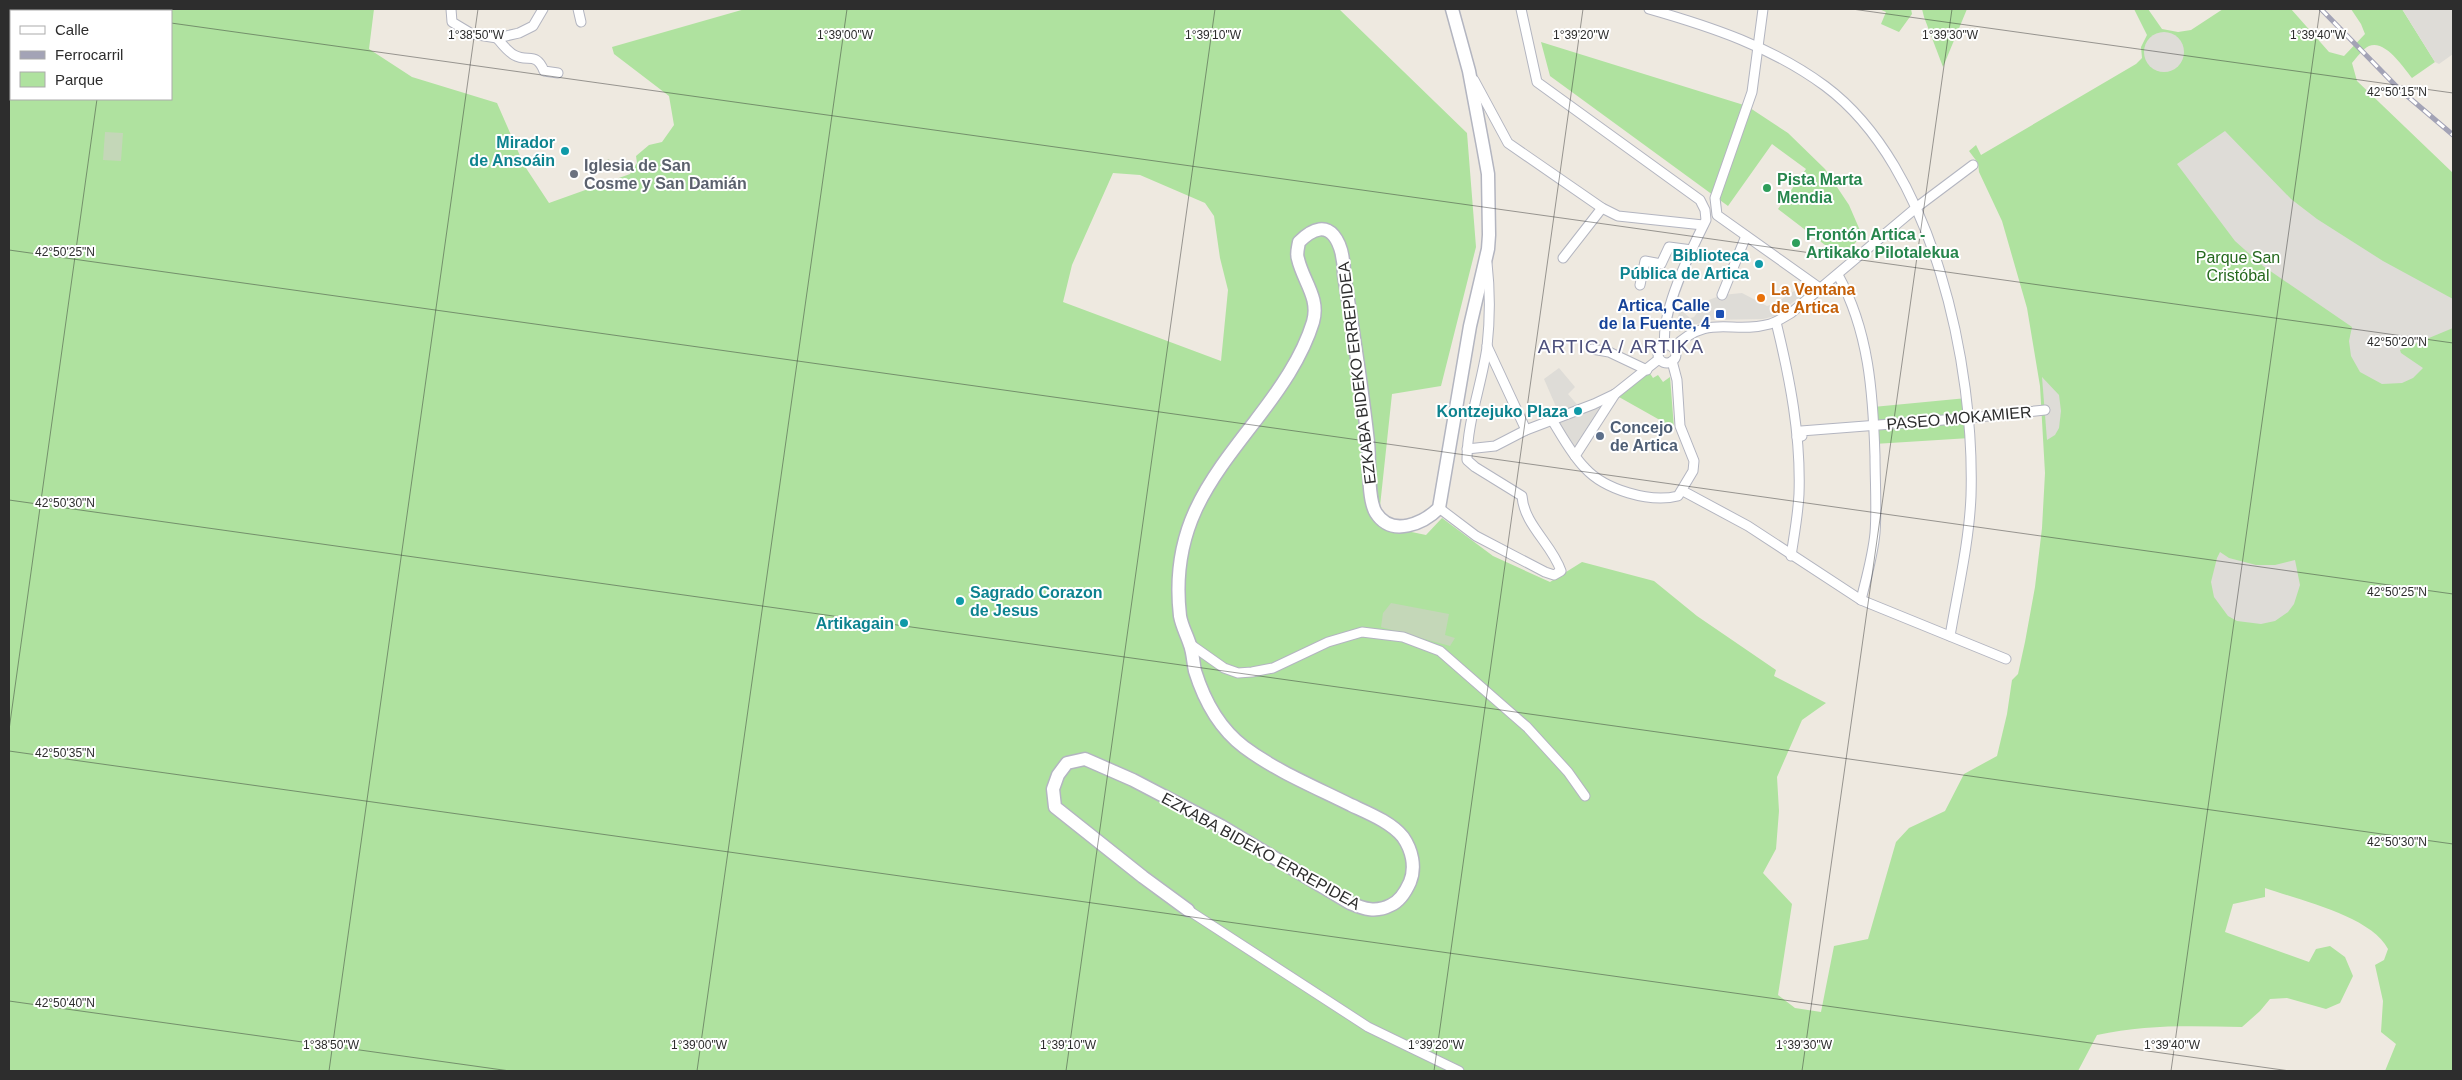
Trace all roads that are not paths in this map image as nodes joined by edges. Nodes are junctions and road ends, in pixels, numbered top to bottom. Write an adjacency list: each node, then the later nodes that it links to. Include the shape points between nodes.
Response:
1 (451, 9): 9 (street, via 452,22 472,34)
2 (543, 9): 9 (street, via 533,26)
3 (578, 9): 8 (street)
4 (1452, 9): 11 (street)
5 (1521, 9): 16 (street, via 1538,82 1700,200 1705,210)
6 (1649, 9): 10 (street)
7 (1763, 9): 10 (street)
8 (581, 22)
9 (497, 38): 12 (street, via 515,56 532,58 541,63 544,71)
10 (1758, 45): 14 (street, via 1826,87 1845,104 1888,156); 17 (street, via 1752,92 1715,198 1717,215)
11 (1469, 71): 15 (street, via 1508,143); 20 (street, via 1488,174)
12 (558, 73)
13 (1973, 165): 14 (street)
14 (1917, 207): 21 (street); 34 (street, via 1945,290 1963,370)
15 (1602, 208): 16 (street, via 1618,216); 19 (street)
16 (1703, 225): 18 (street)
17 (1746, 236): 23 (street); 24 (street)
18 (1692, 250): 22 (street, via 1669,248 1661,264 1645,261); 27 (street, via 1676,285 1664,335)
19 (1563, 258)
20 (1486, 260): 26 (street, via 1489,277); 42 (street, via 1470,326)
21 (1838, 275): 23 (street); 36 (street, PASEO MOKAMIER, via 1861,327 1870,376)
22 (1640, 285)
23 (1821, 289): 25 (street)
24 (1722, 295)
25 (1776, 322): 27 (street, via 1708,327); 38 (street, via 1788,373)
26 (1487, 346): 37 (street); 39 (street)
27 (1669, 346): 29 (street, via 1658,350); 30 (street, via 1676,354)
28 (1592, 349): 31 (street, via 1609,352)
29 (1659, 360): 30 (street); 31 (street)
30 (1672, 361): 41 (street, via 1677,380 1680,426 1694,461 1693,471)
31 (1647, 370): 32 (street)
32 (1615, 394): 35 (street); 40 (street)
33 (2045, 410): 34 (street, PASEO MOKAMIER)
34 (1969, 418): 36 (street, PASEO MOKAMIER); 45 (street, via 1971,496 1968,534)
35 (1552, 420): 37 (street); 40 (street)
36 (1874, 426): 38 (street, PASEO MOKAMIER, via 1801,431 1802,436); 44 (street, PASEO MOKAMIER, via 1875,534)
37 (1526, 430): 39 (street, via 1495,446)
38 (1797, 437): 43 (street, via 1799,495)
39 (1467, 449): 42 (street, via 1468,460 1475,467 1522,496 1523,508 1557,559 1561,571 1554,575 1545,572 1476,536)
40 (1575, 456): 41 (street, via 1586,469 1608,485 1665,499 1678,496)
41 (1683, 491): 43 (street, via 1748,526)
42 (1439, 508): 46 (street, EZKABA BIDEKO ERREPIDEA, via 1417,524 1401,526 1388,523 1377,514 1371,499 1368,440 1344,257 1333,235 1325,230 1315,230 1299,242 1297,257 1315,306 1308,335 1281,386 1222,464 1192,513 1178,589 1182,626)
43 (1791, 556): 44 (street)
44 (1861, 600): 45 (street)
45 (1950, 636): 47 (street)
46 (1190, 644): 48 (street, via 1224,668 1238,672 1272,668 1328,642 1369,632 1403,637 1440,651 1527,727); 49 (street, EZKABA BIDEKO ERREPIDEA, via 1204,693 1228,732 1272,765 1378,818 1402,836 1412,855 1413,874 1406,890 1394,904 1380,910 1366,910 1221,826 1126,776 1086,759 1068,763 1058,774 1052,789 1055,807)
47 (2006, 659)
48 (1585, 796)
49 (1188, 910): 50 (street, via 1368,1027)
50 (1459, 1071)

